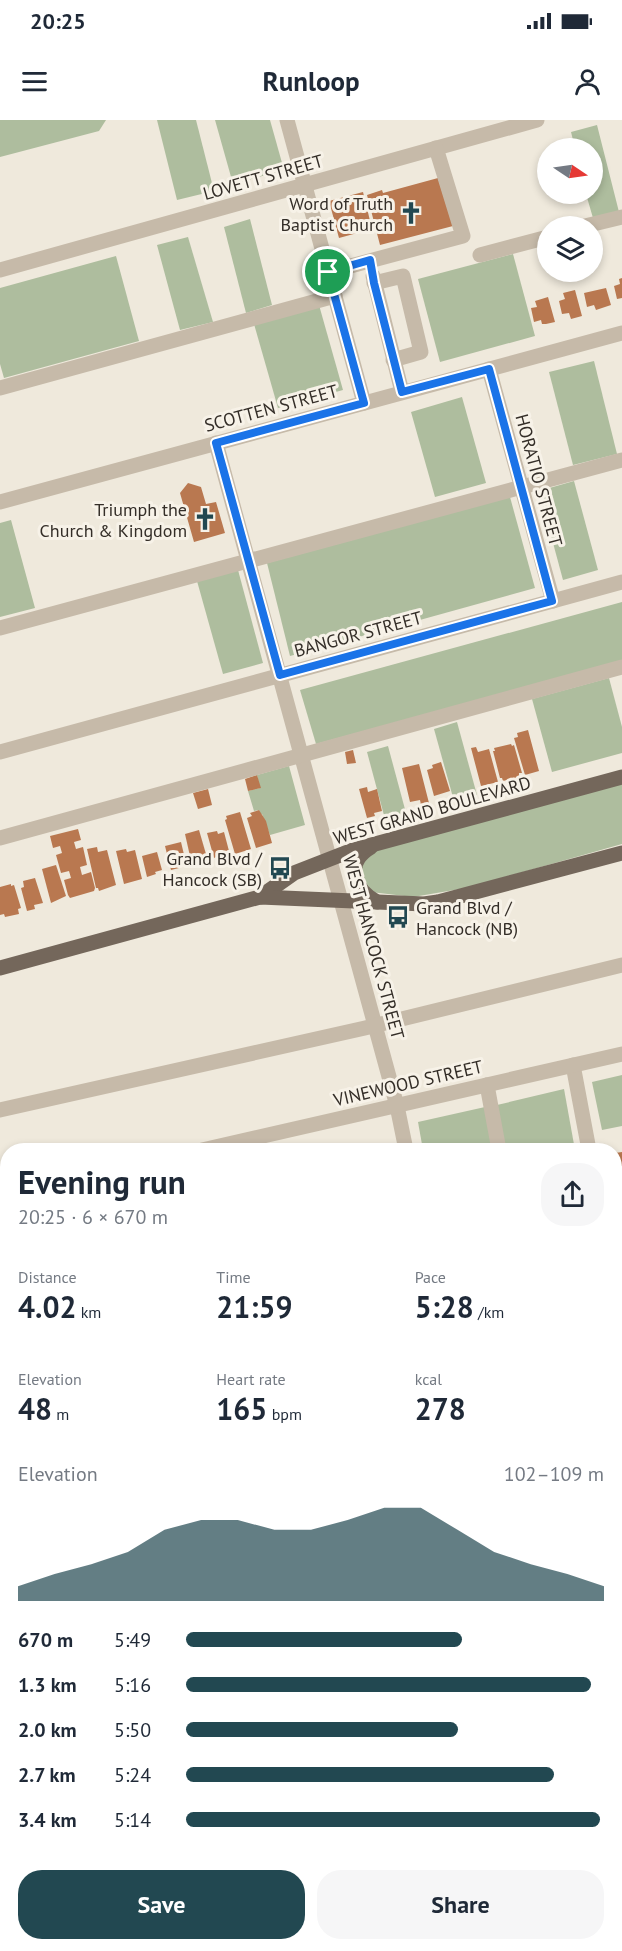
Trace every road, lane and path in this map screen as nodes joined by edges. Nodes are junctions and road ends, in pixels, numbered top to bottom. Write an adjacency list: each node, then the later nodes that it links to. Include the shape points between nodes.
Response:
1 (287, 120): 4 (street)
2 (537, 120): 3 (street, LOVETT STREET)
3 (436, 148): 4 (street, LOVETT STREET); 9 (street, via 463,236)
4 (305, 186): 10 (street, LOVETT STREET); 11 (street)
5 (622, 217): 6 (street)
6 (603, 222)
7 (537, 240): 8 (street)
8 (480, 255)
9 (370, 260): 11 (street); 12 (street)
10 (0, 270)
11 (328, 272): 13 (street)
12 (374, 283): 15 (street); 15 (street, via 403,276 421,352)
13 (335, 296): 17 (street); 19 (street)
14 (622, 333): 16 (street, SCOTTEN STREET)
15 (393, 360): 18 (street)
16 (489, 369): 18 (street, SCOTTEN STREET); 22 (street, HORATIO STREET)
17 (0, 388)
18 (402, 392): 19 (street, SCOTTEN STREET)
19 (364, 403): 20 (street, SCOTTEN STREET)
20 (216, 443): 23 (street, SCOTTEN STREET); 24 (street, WEST HANCOCK STREET)
21 (622, 460): 22 (street)
22 (521, 488): 24 (street); 26 (street, HORATIO STREET)
23 (0, 502)
24 (248, 561): 27 (street); 29 (street, WEST HANCOCK STREET)
25 (622, 582): 26 (street, BANGOR STREET)
26 (552, 601): 29 (street, BANGOR STREET)
27 (0, 628)
28 (622, 667): 31 (street)
29 (280, 675): 30 (street, BANGOR STREET); 31 (street, WEST HANCOCK STREET)
30 (0, 752)
31 (302, 755): 33 (street); 36 (street, WEST HANCOCK STREET)
32 (622, 777): 34 (main road, WEST GRAND BOULEVARD)
33 (0, 838)
34 (379, 843): 36 (main road, WEST GRAND BOULEVARD); 39 (main road, via 357,858 354,868 362,892)
35 (622, 853): 39 (main road, WEST GRAND BOULEVARD, via 445,901)
36 (330, 860): 37 (main road, WEST GRAND BOULEVARD, via 294,873); 38 (street, WEST HANCOCK STREET)
37 (260, 897): 38 (main road, WEST GRAND BOULEVARD); 41 (main road, WEST GRAND BOULEVARD)
38 (341, 901): 39 (main road, WEST GRAND BOULEVARD); 42 (street, WEST HANCOCK STREET)
39 (378, 902)
40 (622, 965): 42 (street)
41 (0, 968)
42 (375, 1026): 46 (street, WEST HANCOCK STREET); 47 (street)
43 (622, 1054): 44 (street, VINEWOOD STREET)
44 (573, 1065): 45 (street, VINEWOOD STREET); 51 (street)
45 (487, 1085): 46 (street, VINEWOOD STREET); 50 (street)
46 (397, 1106): 48 (street, VINEWOOD STREET); 49 (street, WEST HANCOCK STREET)
47 (0, 1110)
48 (251, 1143)
49 (405, 1143)
50 (498, 1143)
51 (588, 1143)

